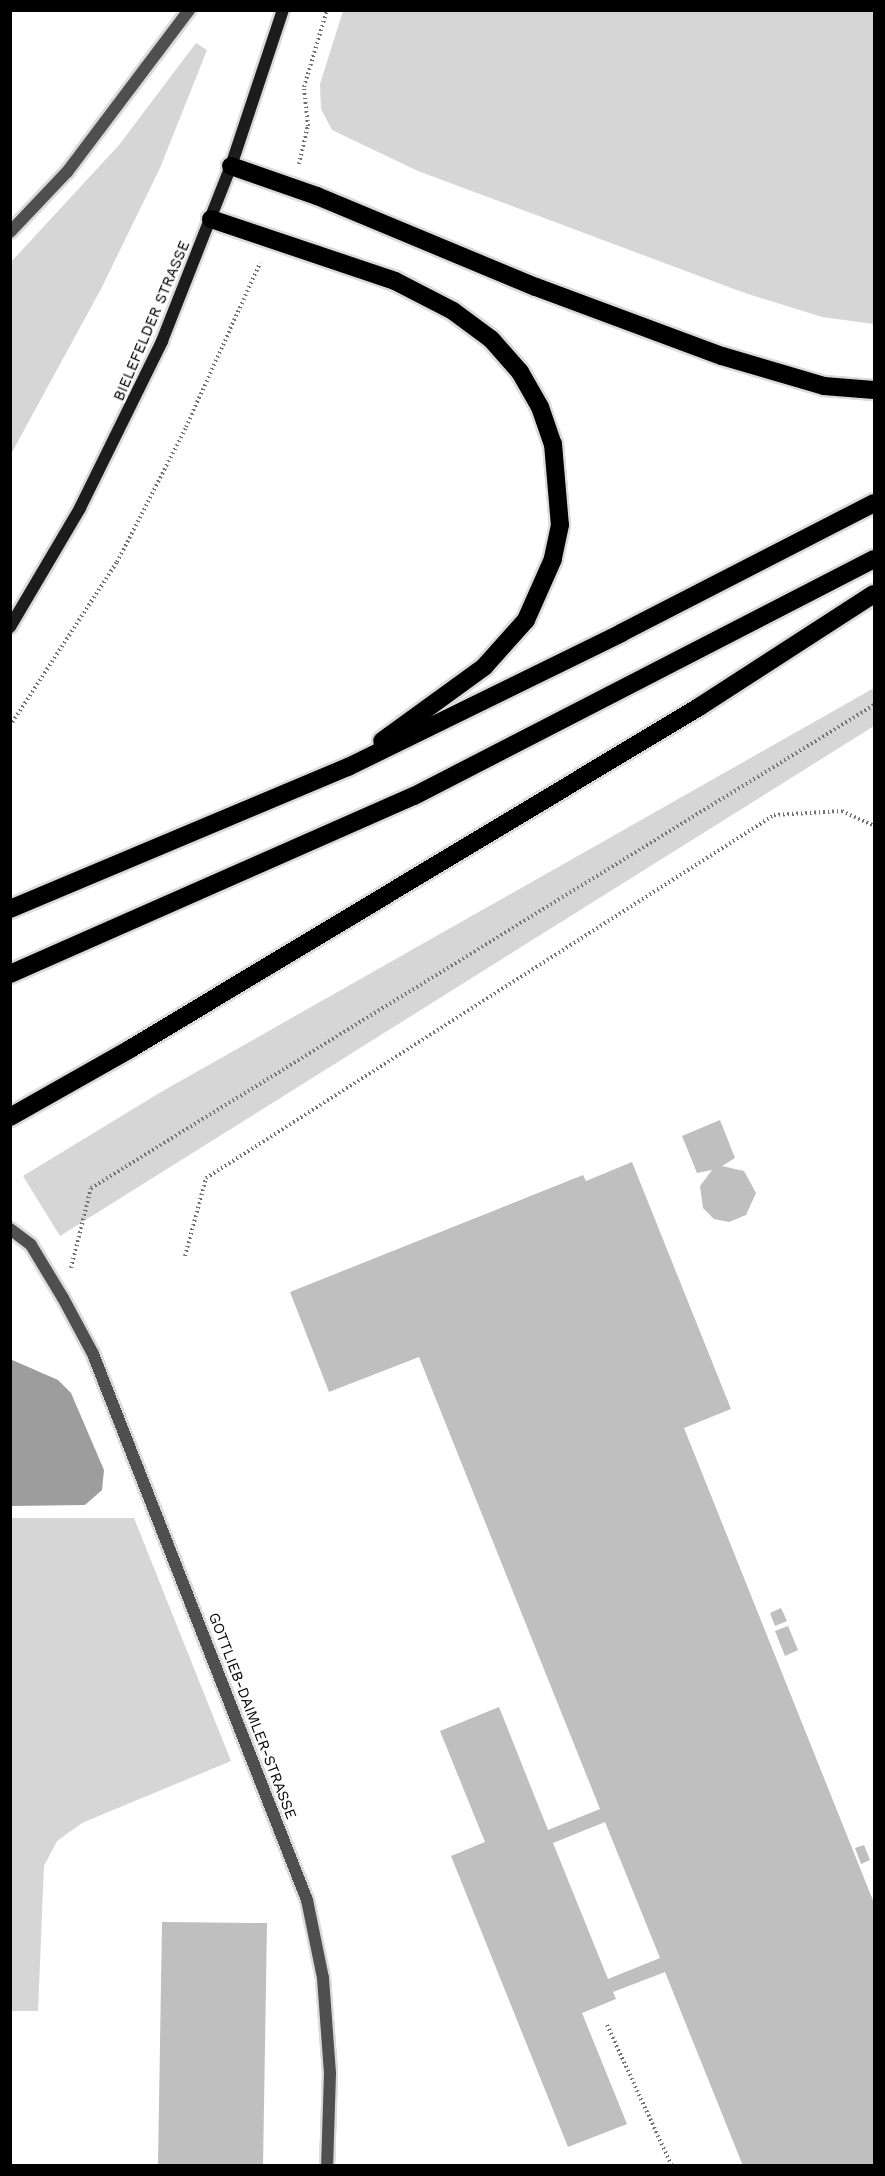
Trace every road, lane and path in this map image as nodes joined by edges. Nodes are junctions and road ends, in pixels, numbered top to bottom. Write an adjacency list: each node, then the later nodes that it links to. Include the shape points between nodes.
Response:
1 (189, 10): 7 (street, via 74,163)
2 (283, 10): 5 (main road, BIELEFELDER STRASSE)
3 (327, 10): 4 (path, via 304,87 308,126)
4 (303, 153)
5 (231, 166): 6 (main road, BIELEFELDER STRASSE); 9 (highway, via 317,196 722,357 824,386)
6 (211, 219): 13 (main road, BIELEFELDER STRASSE, via 162,341 110,450); 16 (highway, via 395,281 453,311 490,339 520,372 540,407 553,444 560,525 553,559 526,620 484,667)
7 (10, 232)
8 (254, 276): 15 (path, via 186,427 117,562)
9 (874, 390)
10 (874, 503): 16 (highway, via 590,649)
11 (874, 559): 19 (highway, via 414,796)
12 (874, 594): 20 (highway, via 699,707)
13 (10, 627)
14 (874, 705): 23 (path, via 92,1188)
15 (10, 726)
16 (348, 767): 18 (highway)
17 (874, 826): 22 (path, via 842,812 774,815 206,1178)
18 (10, 909)
19 (10, 974)
20 (10, 1117)
21 (10, 1229): 23 (street, GOTTLIEB-DAIMLER-STRASSE, via 31,1245)
22 (185, 1256)
23 (63, 1298): 25 (street, GOTTLIEB-DAIMLER-STRASSE, via 93,1354 307,1900 324,1990 330,2073)
24 (607, 2025): 26 (path)
25 (327, 2166)
26 (672, 2166)

